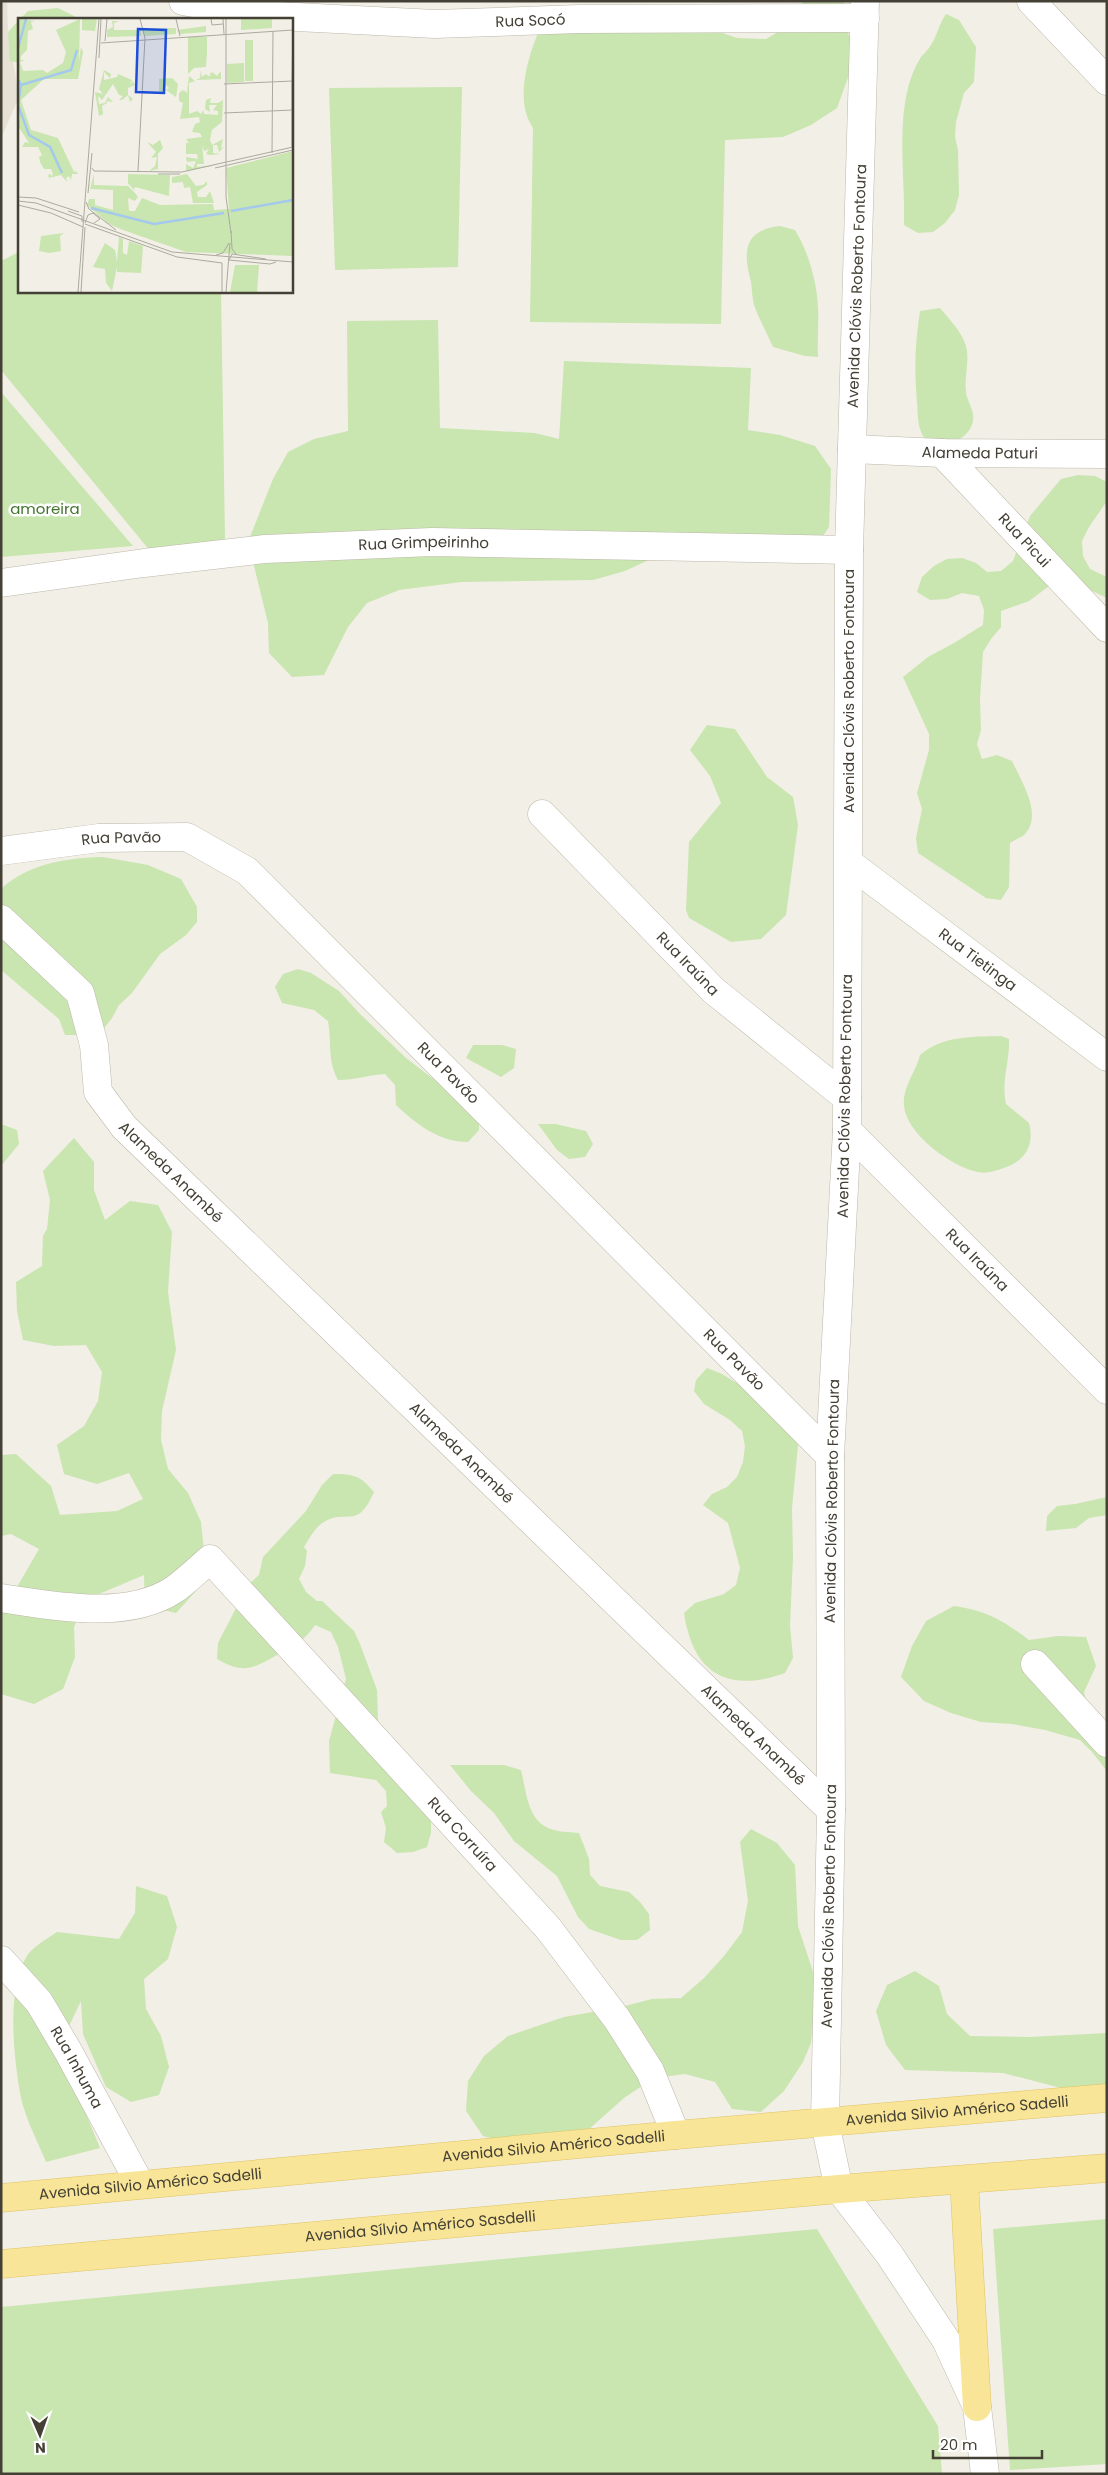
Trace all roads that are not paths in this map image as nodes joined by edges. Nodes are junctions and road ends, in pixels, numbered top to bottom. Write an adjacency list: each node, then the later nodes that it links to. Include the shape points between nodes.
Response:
1 (1031, 1): 5 (street)
2 (190, 3): 4 (street, Rua Socó, via 256,15 435,24)
3 (865, 9): 4 (street, Rua Socó); 6 (street, Avenida Clóvis Roberto Fontoura)
4 (576, 10)
5 (1107, 81)
6 (852, 449): 7 (street, Alameda Paturi); 9 (street, Avenida Clóvis Roberto Fontoura)
7 (942, 454): 8 (street, Alameda Paturi); 11 (street, Rua Picui)
8 (1107, 454)
9 (849, 550): 10 (street, Rua Grimpeirinho, via 432,542 265,549); 14 (street, Avenida Clóvis Roberto Fontoura)
10 (1, 583)
11 (1107, 628)
12 (542, 814): 17 (street, Rua Iraúna, via 713,990)
13 (1, 851): 20 (street, Rua Pavão, via 99,838 187,836 246,871)
14 (849, 864): 16 (street, Rua Tietinga); 17 (street, Avenida Clóvis Roberto Fontoura)
15 (1, 919): 24 (street, Alameda Anambé, via 80,993 94,1045 98,1092 124,1127)
16 (1107, 1057)
17 (847, 1098): 18 (street, Avenida Clóvis Roberto Fontoura)
18 (847, 1130): 19 (street, Rua Iraúna); 20 (street, Avenida Clóvis Roberto Fontoura)
19 (1107, 1390)
20 (830, 1456): 24 (street, Avenida Clóvis Roberto Fontoura)
21 (1, 1598): 28 (street, Rua Corruíra, via 70,1608 140,1605 174,1590 210,1559 548,1928 617,2019 650,2071)
22 (1035, 1664): 23 (street)
23 (1107, 1743)
24 (830, 1810): 27 (street, Avenida Clóvis Roberto Fontoura)
25 (1, 1960): 31 (street, Rua Inhuma, via 39,2002)
26 (1107, 2098): 27 (main road, Avenida Silvio Américo Sadelli)
27 (825, 2123): 28 (main road, Avenida Silvio Américo Sadelli); 32 (street, Avenida Clóvis Roberto Fontoura)
28 (676, 2135): 31 (main road, Avenida Silvio Américo Sadelli)
29 (1107, 2168): 30 (main road)
30 (964, 2180): 32 (main road); 35 (main road)
31 (140, 2184): 33 (main road, Avenida Silvio Américo Sadelli)
32 (839, 2189): 34 (main road, Avenida Sílvio Américo Sasdelli); 35 (street, via 889,2254 946,2340)
33 (1, 2198)
34 (1, 2264)
35 (977, 2408): 36 (street)
36 (985, 2474)

